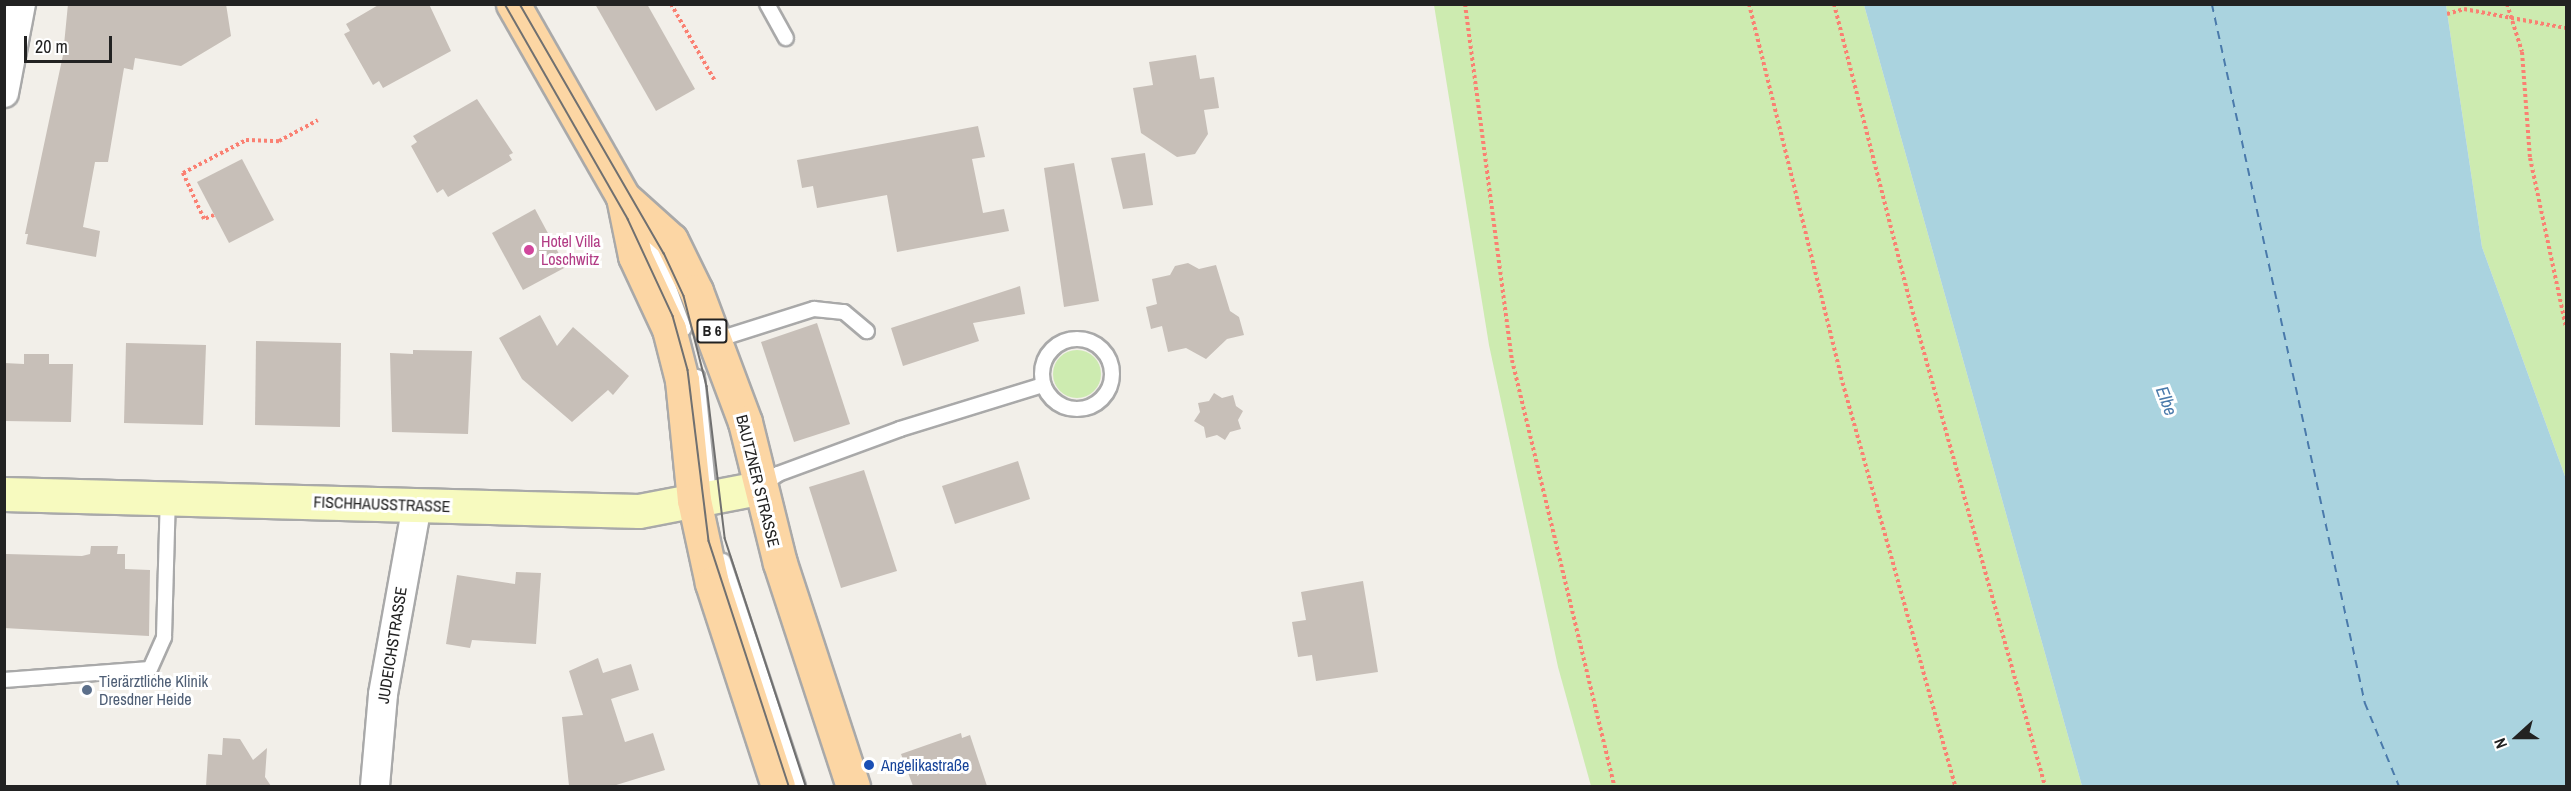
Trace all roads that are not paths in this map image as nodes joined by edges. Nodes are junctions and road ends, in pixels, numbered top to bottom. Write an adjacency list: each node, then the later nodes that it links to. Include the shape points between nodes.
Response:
1 (21, 4): 5 (street)
2 (513, 4): 6 (main road, BAUTZNER STRASSE / B 6)
3 (767, 4): 4 (lane)
4 (786, 38)
5 (4, 93)
6 (623, 197): 8 (main road, BAUTZNER STRASSE / B 6, via 671,240); 13 (main road, BAUTZNER STRASSE / B 6, via 635,256 669,329 682,380)
7 (867, 331): 8 (lane, via 844,312 814,309)
8 (716, 340): 10 (main road, BAUTZNER STRASSE / B 6, via 745,422)
9 (1043, 385): 9 (lane, via 1044,361 1060,343 1084,340 1100,348 1110,362 1112,374 1106,395 1088,408 1066,408); 10 (lane, via 900,429 778,474)
10 (758, 488): 13 (main road, FISCHHAUSSTRASSE); 19 (main road, BAUTZNER STRASSE / B 6)
11 (4, 494): 12 (main road, FISCHHAUSSTRASSE)
12 (168, 497): 14 (main road, FISCHHAUSSTRASSE); 15 (lane, via 164,637 150,669)
13 (702, 499): 14 (main road, FISCHHAUSSTRASSE, via 639,511); 17 (main road, BAUTZNER STRASSE / B 6, via 712,583); 18 (lane)
14 (417, 505): 16 (street, JUDEICHSTRASSE, via 383,694)
15 (4, 680)
16 (375, 786)
17 (778, 786)
18 (798, 786)
19 (854, 786)

